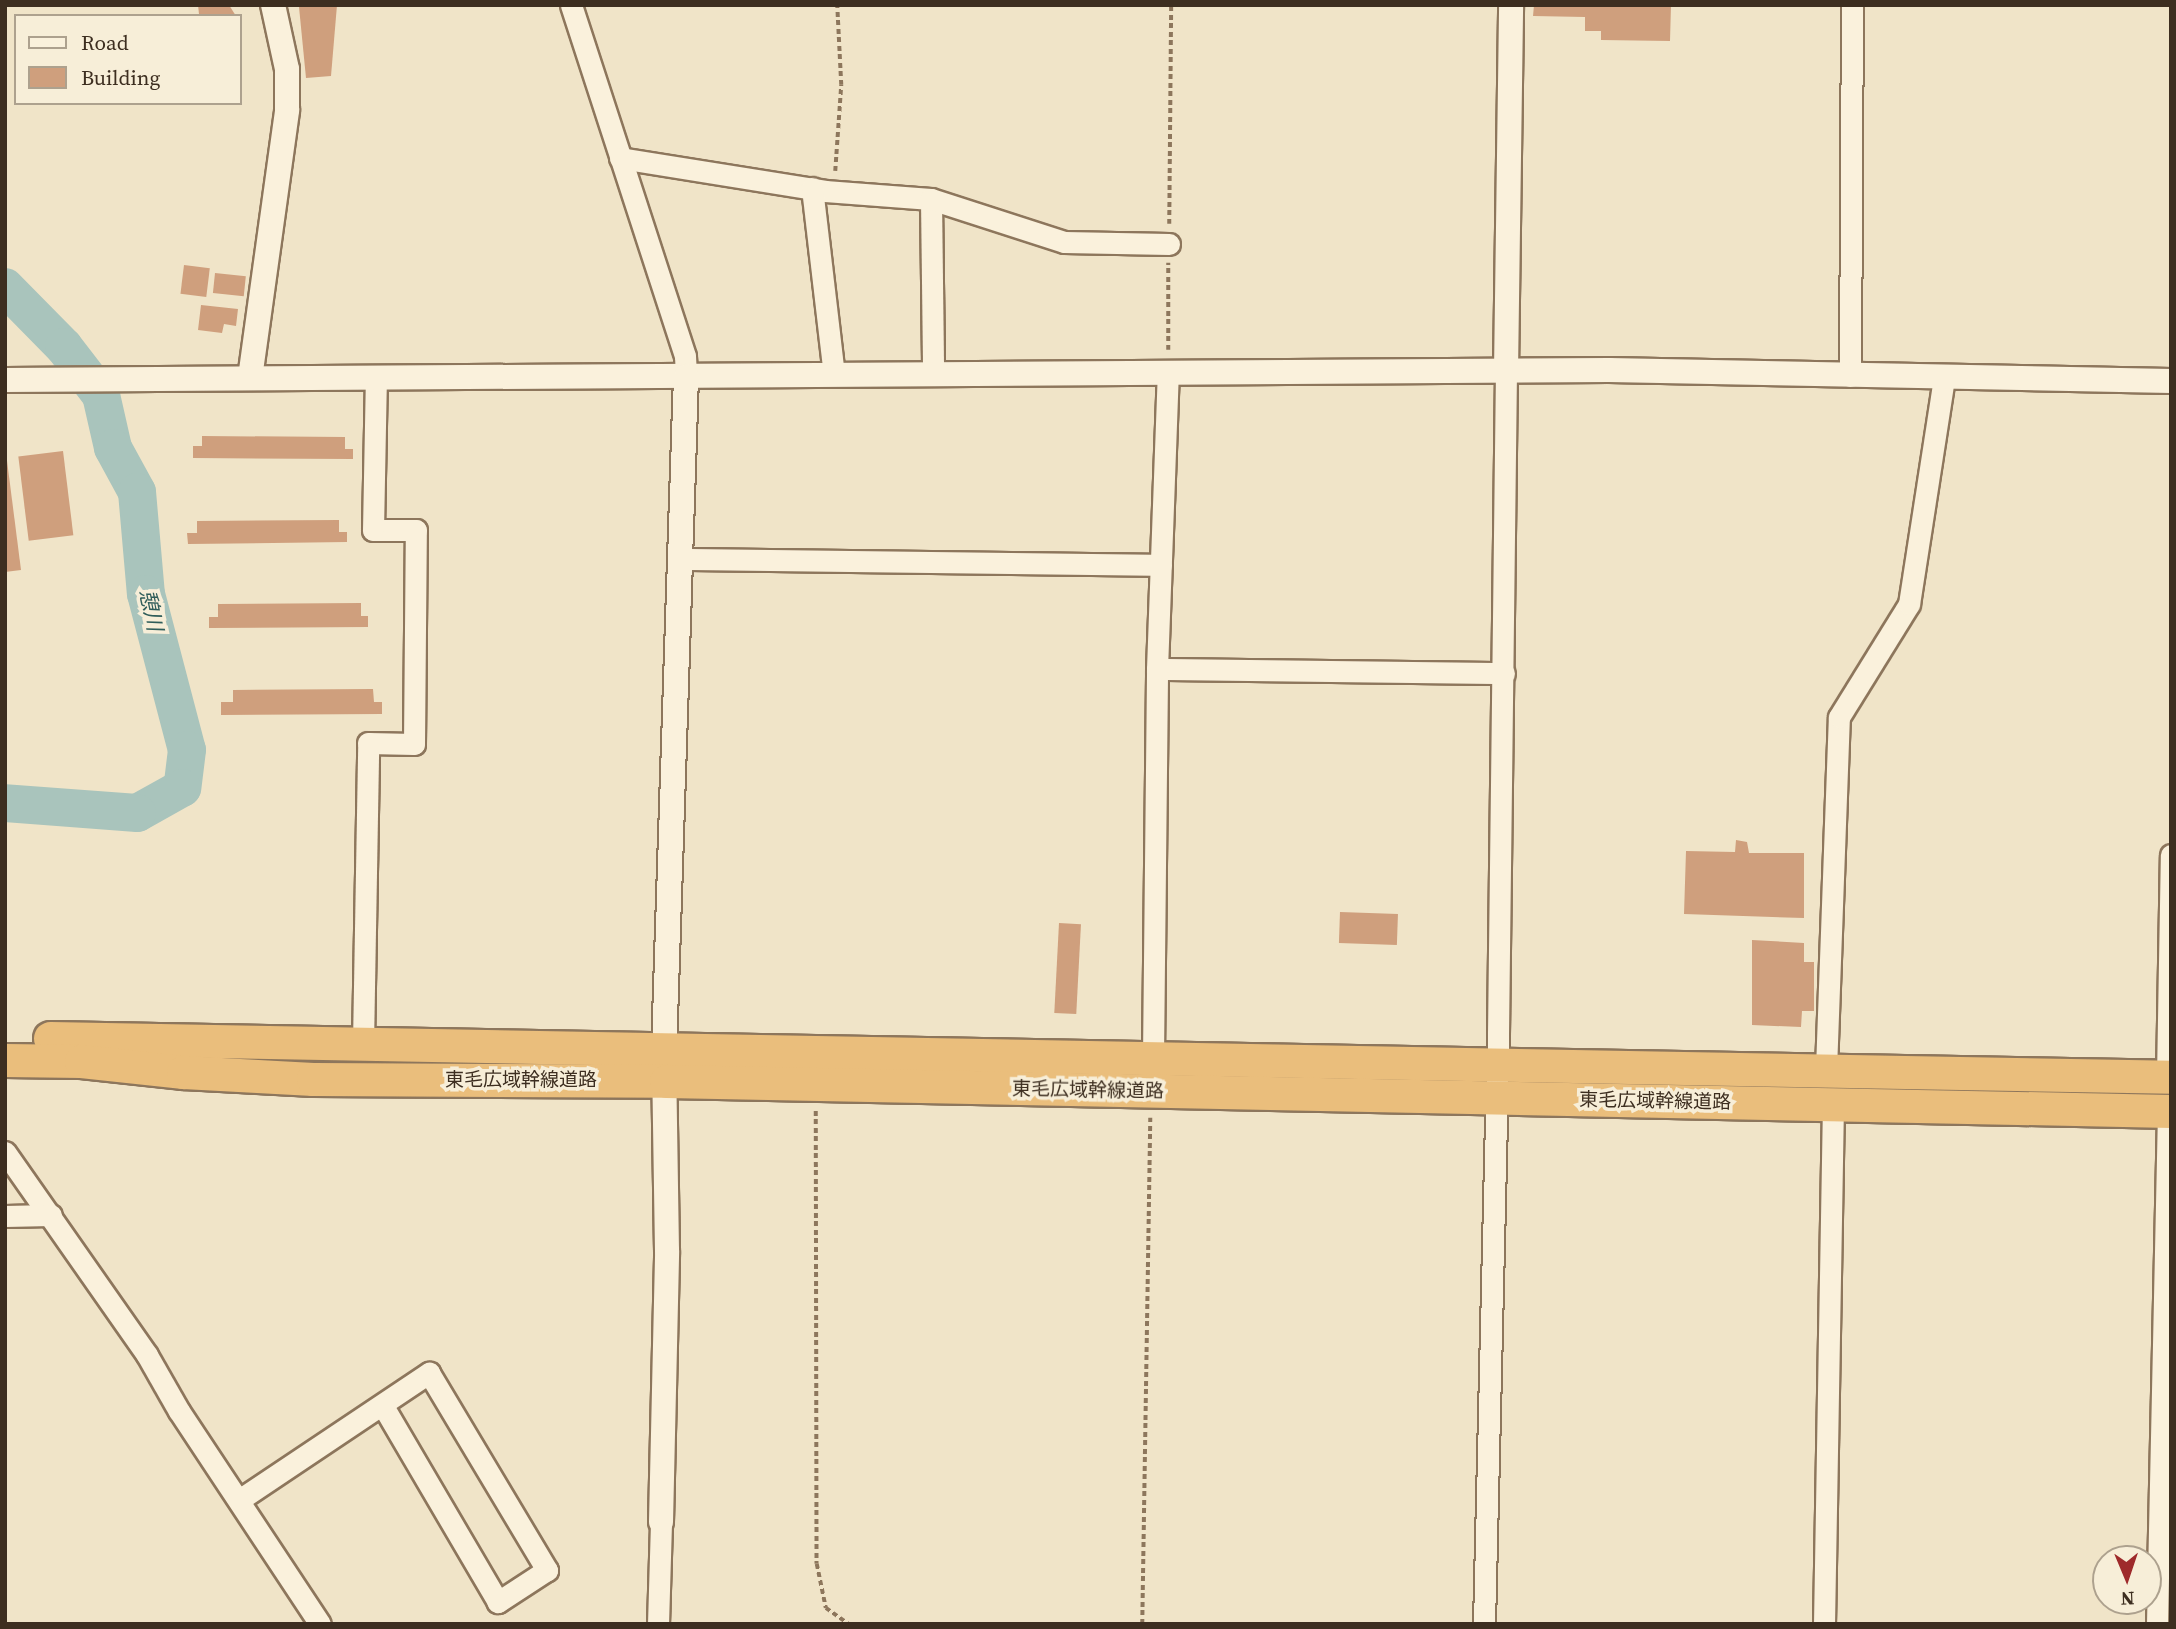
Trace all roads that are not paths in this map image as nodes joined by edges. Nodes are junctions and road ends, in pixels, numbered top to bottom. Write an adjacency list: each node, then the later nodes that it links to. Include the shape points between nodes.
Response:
1 (273, 5): 17 (street, via 287,69 287,110)
2 (571, 5): 5 (street)
3 (1511, 5): 9 (street)
4 (1852, 5): 14 (street)
5 (621, 158): 6 (street); 13 (street, via 685,356)
6 (812, 188): 7 (street); 12 (street)
7 (931, 199): 8 (street, via 1064,242); 11 (street)
8 (1169, 244)
9 (1506, 371): 10 (street); 14 (street); 23 (street)
10 (1168, 372): 11 (street); 21 (street)
11 (933, 374): 12 (street)
12 (834, 375): 13 (street)
13 (686, 376): 15 (street); 20 (street)
14 (1850, 376): 16 (street)
15 (376, 377): 17 (street); 26 (street, via 373,530 416,530 414,744 368,743)
16 (1944, 377): 19 (street); 30 (street, via 1909,604 1839,717)
17 (250, 378): 18 (street)
18 (5, 380)
19 (2171, 381)
20 (680, 559): 21 (street); 29 (street)
21 (1160, 565): 22 (street)
22 (1157, 669): 23 (street); 27 (street)
23 (1504, 673): 32 (street)
24 (2171, 855): 31 (street)
25 (5, 1037): 26 (highway, 東毛広域幹線道路)
26 (363, 1044): 29 (highway, 東毛広域幹線道路)
27 (1153, 1057): 29 (highway, 東毛広域幹線道路); 32 (highway, 東毛広域幹線道路)
28 (5, 1060): 29 (highway, 東毛広域幹線道路, via 81,1061 313,1079)
29 (665, 1066): 32 (highway, 東毛広域幹線道路, via 816,1084 1150,1092); 40 (street)
30 (1826, 1069): 31 (highway, 東毛広域幹線道路); 32 (highway, 東毛広域幹線道路)
31 (2169, 1077)
32 (1496, 1083): 33 (highway, 東毛広域幹線道路); 43 (street)
33 (1833, 1104): 34 (highway, 東毛広域幹線道路); 44 (street)
34 (2169, 1111): 45 (street)
35 (5, 1152): 36 (street)
36 (51, 1215): 37 (street); 39 (street)
37 (5, 1216)
38 (383, 1406): 38 (street, via 429,1373 547,1570 498,1602); 39 (street)
39 (239, 1500): 41 (street)
40 (661, 1522): 42 (street)
41 (320, 1624)
42 (659, 1624)
43 (1485, 1624)
44 (1824, 1624)
45 (2157, 1624)

